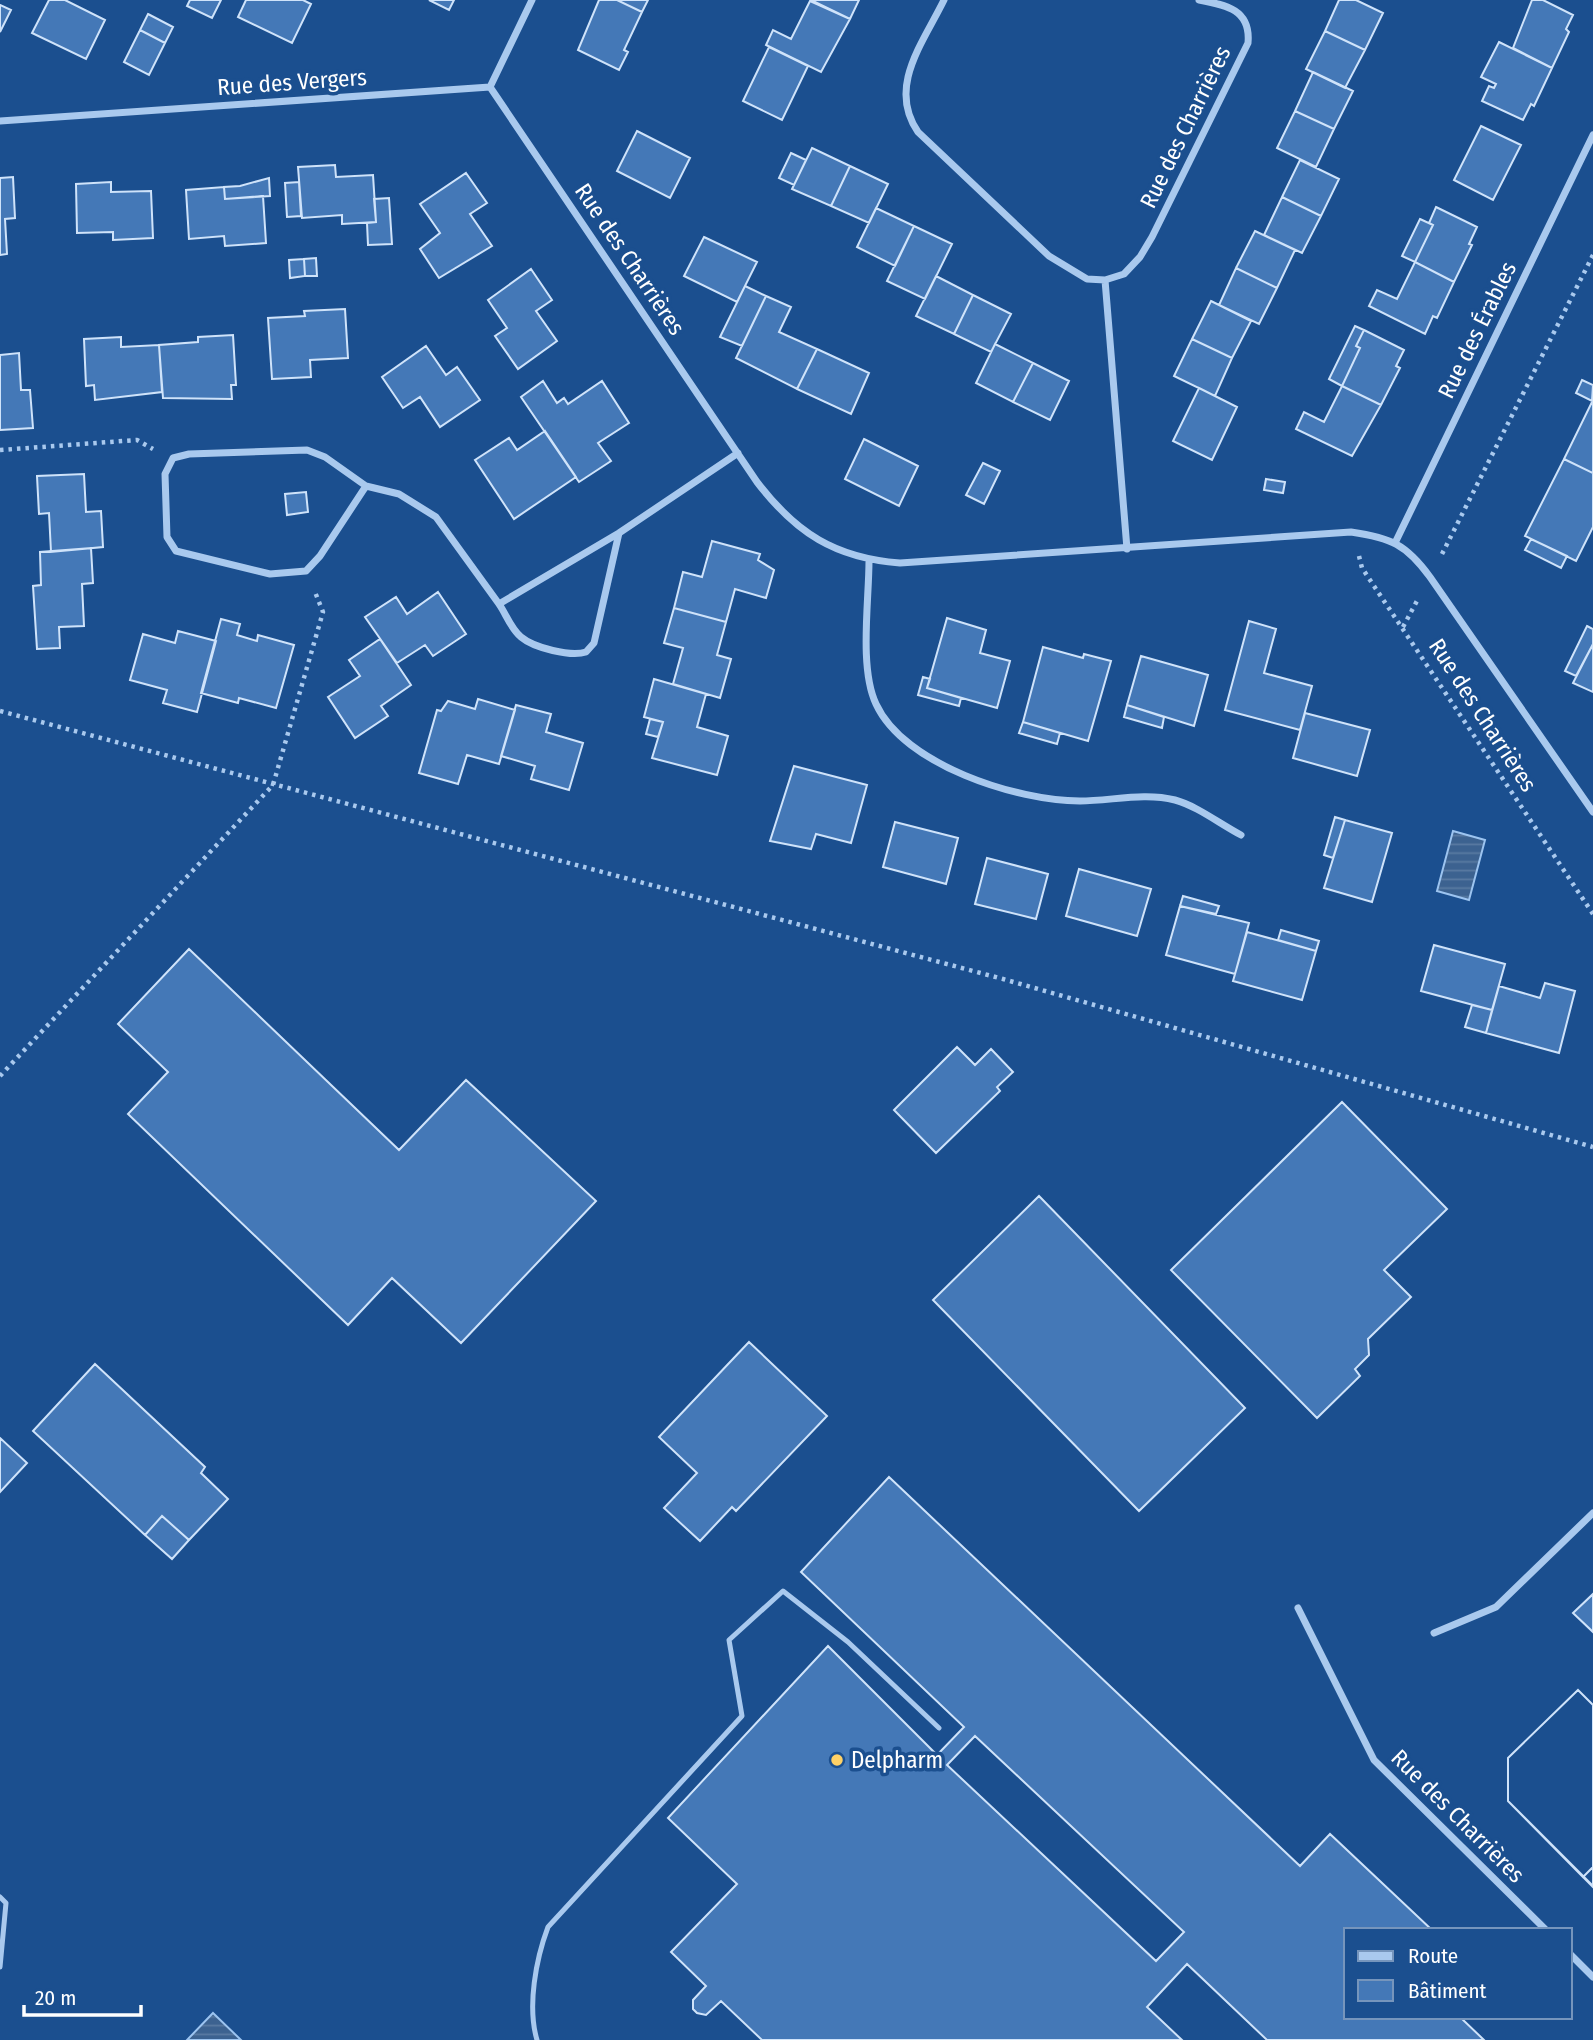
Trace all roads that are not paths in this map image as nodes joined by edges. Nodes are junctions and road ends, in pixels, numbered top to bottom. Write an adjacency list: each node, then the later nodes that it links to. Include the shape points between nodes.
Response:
1 (533, 0): 4 (street)
2 (944, 0): 7 (street, via 904,86 909,119 1049,256 1087,279)
3 (1199, 0): 7 (street, Rue des Charrières, via 1234,9 1244,17 1248,43 1153,237 1124,274)
4 (490, 87): 5 (street, Rue des Vergers); 8 (street, Rue des Charrières)
5 (0, 121)
6 (1593, 135): 11 (street, Rue des Érables)
7 (1105, 280): 12 (street)
8 (738, 453): 10 (street); 13 (street, Rue des Charrières, via 795,525 831,547)
9 (366, 486): 9 (street, via 325,457 296,448 173,458 165,474 167,537 176,551 270,574 306,571); 14 (street, via 399,494 436,517)
10 (619, 533): 14 (street); 14 (street, via 594,643 586,652 572,654 528,642 516,633)
11 (1396, 541): 12 (street, Rue des Charrières, via 1351,532); 15 (street, Rue des Charrières, via 1430,577)
12 (1127, 549): 13 (street, Rue des Charrières)
13 (869, 561): 16 (street, via 869,677 876,703 890,725 914,746 964,775 1050,799 1148,796 1177,800)
14 (499, 604)
15 (1593, 812)
16 (1241, 835)
17 (1593, 1513): 19 (street, via 1496,1607)
18 (1298, 1608): 22 (street, Rue des Charrières, via 1374,1760)
19 (1434, 1633)
20 (939, 1728): 26 (lane, via 848,1642 783,1591 729,1640 742,1716 548,1927 539,1951 533,2026)
21 (0, 1897): 24 (lane, via 6,1903)
22 (1544, 1928)
23 (1572, 1956): 25 (street)
24 (0, 1967)
25 (1593, 1977)
26 (537, 2040)

